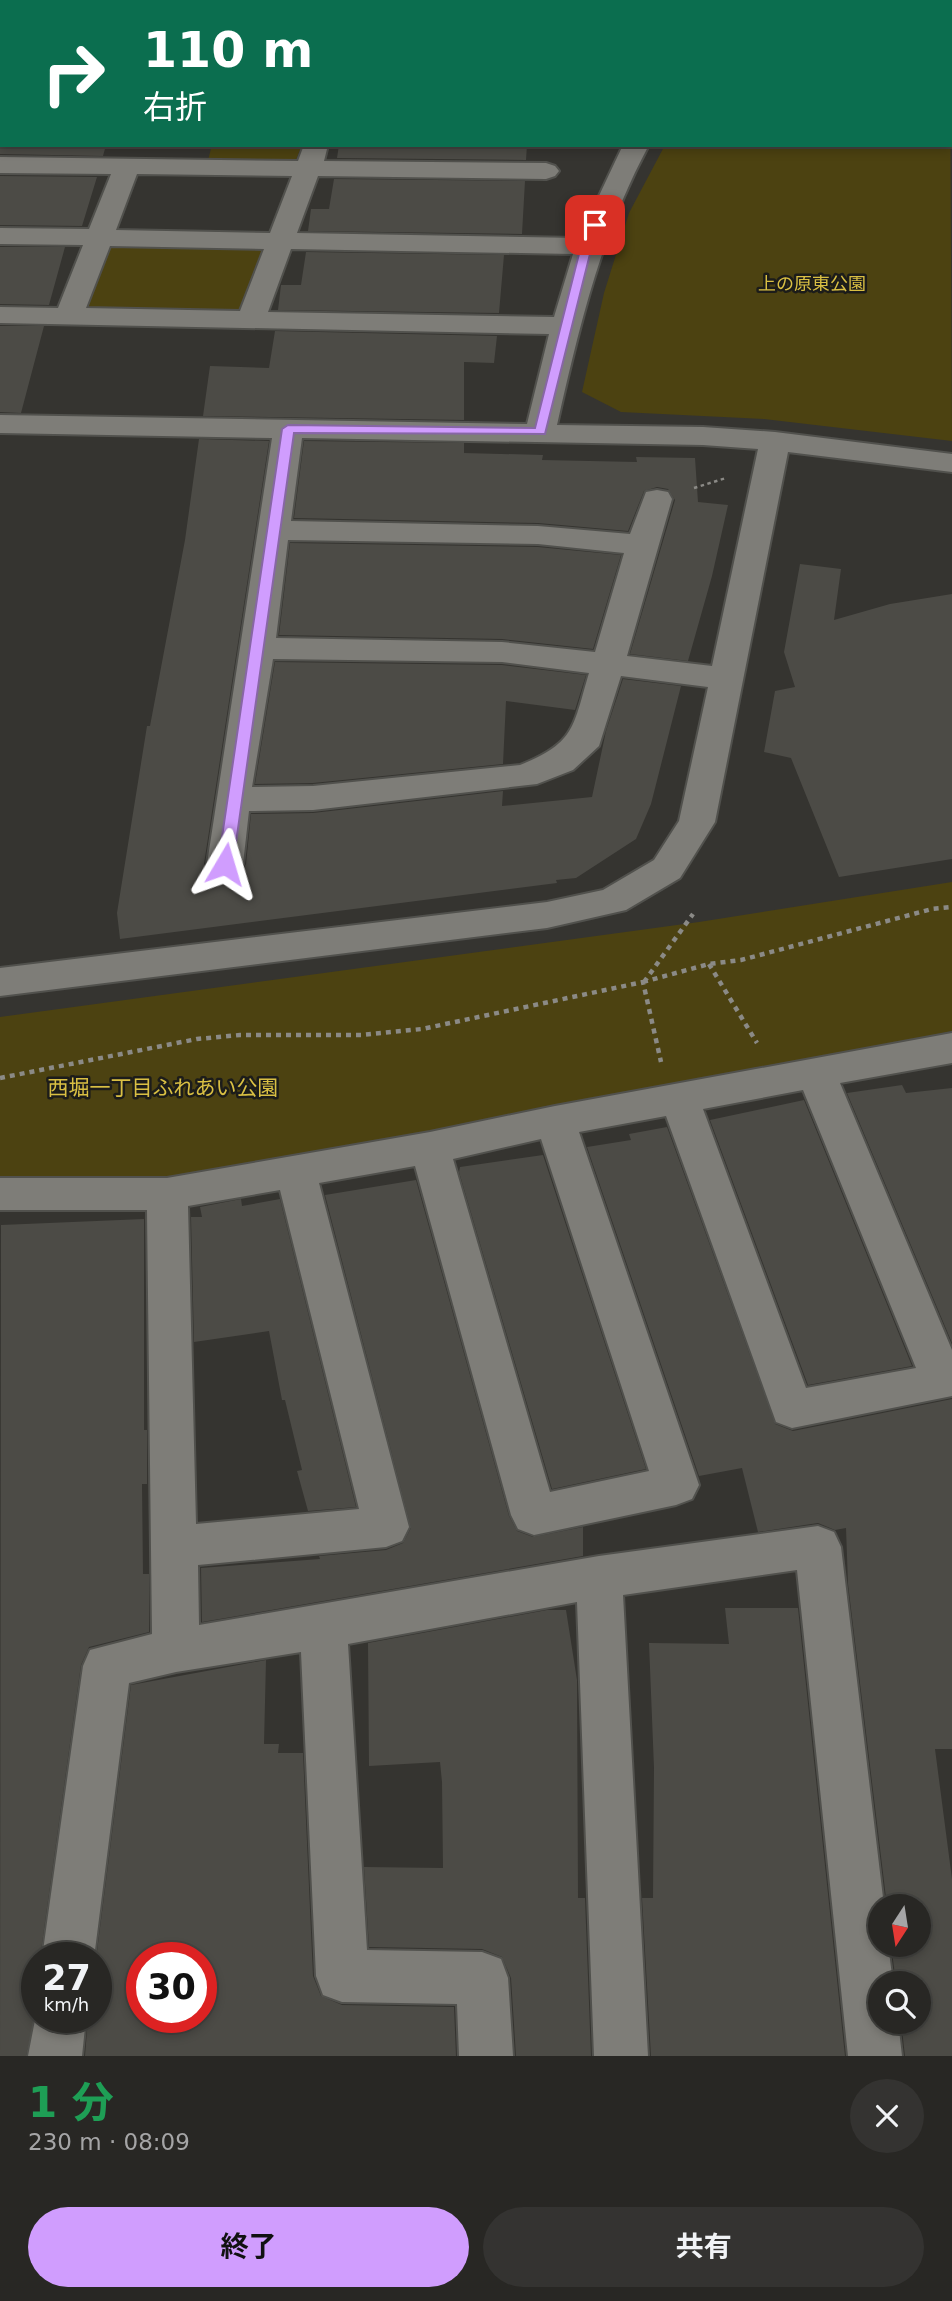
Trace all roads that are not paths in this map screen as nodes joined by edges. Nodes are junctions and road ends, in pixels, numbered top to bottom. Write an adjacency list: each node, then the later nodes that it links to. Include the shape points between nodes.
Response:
1 (635, 147): 10 (street, via 612,184)
2 (197, 156): 3 (street); 5 (street)
3 (313, 157): 6 (street); 9 (street)
4 (0, 164): 5 (street)
5 (127, 166): 8 (street)
6 (546, 171)
7 (0, 236): 8 (street)
8 (100, 237): 9 (street); 12 (street)
9 (279, 240): 10 (street); 13 (street)
10 (586, 246): 14 (street)
11 (0, 315): 12 (street)
12 (69, 316): 13 (street)
13 (251, 320): 14 (street)
14 (565, 326): 17 (street)
15 (0, 424): 16 (street)
16 (288, 429): 17 (street); 21 (street)
17 (540, 432): 18 (street)
18 (775, 441): 19 (street); 25 (street)
19 (952, 463)
20 (657, 499): 22 (street)
21 (273, 530): 22 (street, via 526,535); 23 (street)
22 (642, 545): 24 (street)
23 (258, 648): 24 (street, via 502,652); 26 (street)
24 (610, 663): 25 (street); 26 (street, via 587,738 545,771 313,798)
25 (727, 678): 28 (street, via 697,822 667,869 613,901 547,915)
26 (233, 799): 27 (street)
27 (225, 864)
28 (0, 982)
29 (952, 1048): 30 (street)
30 (816, 1074): 31 (street); 31 (street, via 943,1381 792,1409)
31 (671, 1085): 32 (street)
32 (555, 1121): 33 (street); 33 (street, via 676,1485 534,1515)
33 (430, 1148): 34 (street)
34 (296, 1171): 36 (street); 37 (street, via 386,1527)
35 (0, 1194): 36 (street)
36 (167, 1194): 37 (street)
37 (174, 1547): 40 (street)
38 (599, 1577): 39 (street); 45 (street); 46 (street, via 818,1547)
39 (323, 1627): 40 (street); 44 (street, via 342,1976 482,1978)
40 (176, 1650): 41 (street, via 107,1666)
41 (70, 1942)
42 (58, 2033): 43 (street)
43 (55, 2056)
44 (486, 2056)
45 (621, 2056)
46 (875, 2056)

